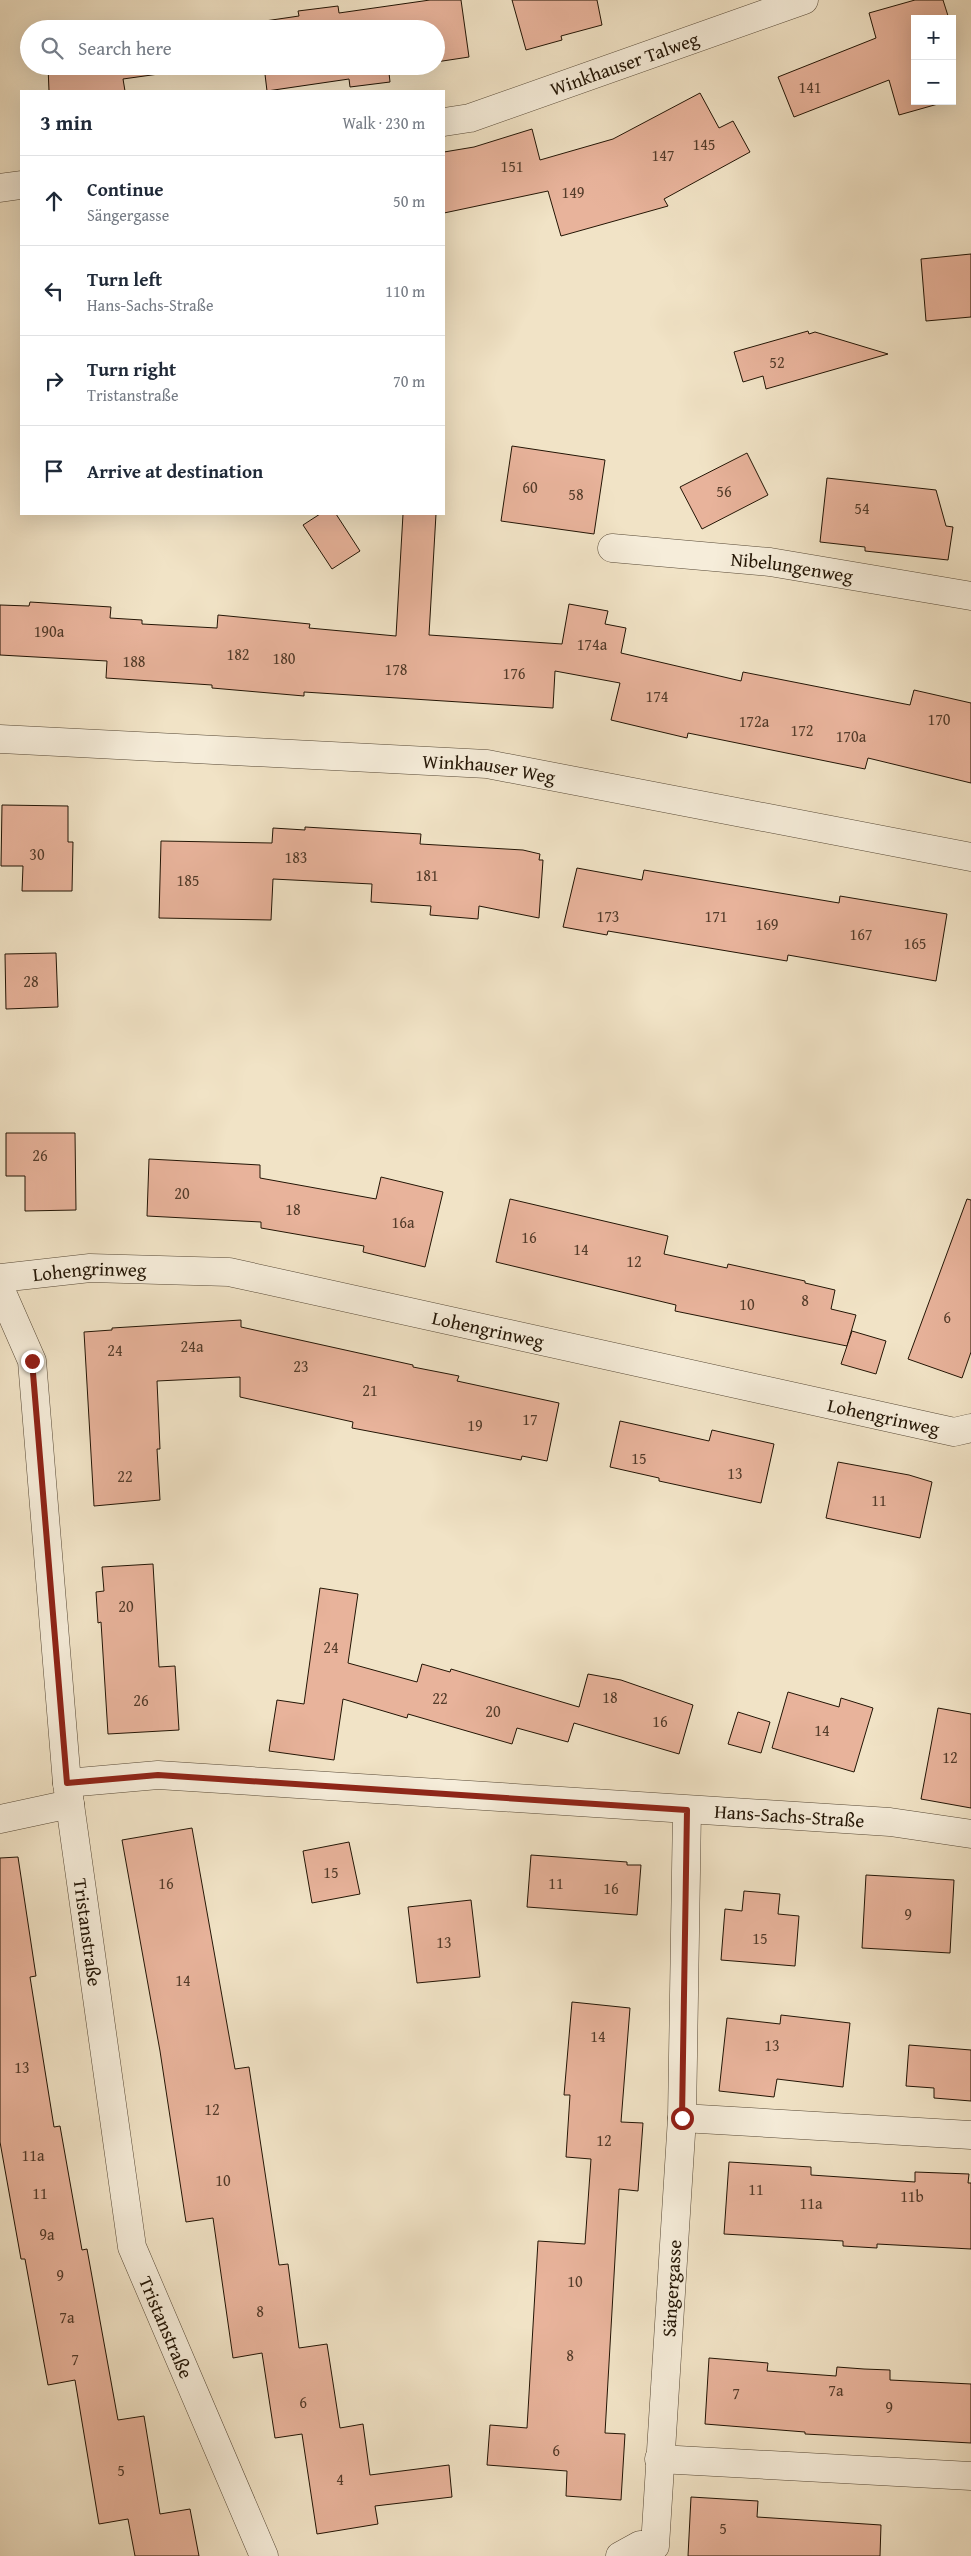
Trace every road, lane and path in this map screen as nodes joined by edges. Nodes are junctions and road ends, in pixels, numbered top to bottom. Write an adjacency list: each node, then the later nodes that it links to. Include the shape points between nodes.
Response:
1 (804, 0): 2 (street, Winkhauser Talweg, via 470,118)
2 (445, 122)
3 (20, 185): 4 (street)
4 (0, 188)
5 (612, 548): 6 (street, Nibelungenweg, via 770,562)
6 (971, 596)
7 (0, 739): 8 (street, Winkhauser Weg, via 487,764)
8 (971, 857)
9 (0, 1278): 11 (street, Lohengrinweg, via 90,1268 229,1272 954,1432)
10 (0, 1288): 12 (street, Tristanstraße, via 32,1361)
11 (971, 1428)
12 (68, 1794): 13 (street, Hans-Sachs-Straße, via 158,1775); 14 (street, Hans-Sachs-Straße); 20 (street, Tristanstraße, via 132,2247)
13 (687, 1810): 15 (street, Hans-Sachs-Straße, via 890,1822); 16 (street, Sängergasse)
14 (0, 1819)
15 (971, 1834)
16 (682, 2118): 17 (street); 18 (street, Sängergasse)
17 (971, 2135)
18 (659, 2459): 19 (street); 21 (street, Sängergasse, via 655,2546 640,2545)
19 (971, 2476)
20 (264, 2556)
21 (620, 2556)

